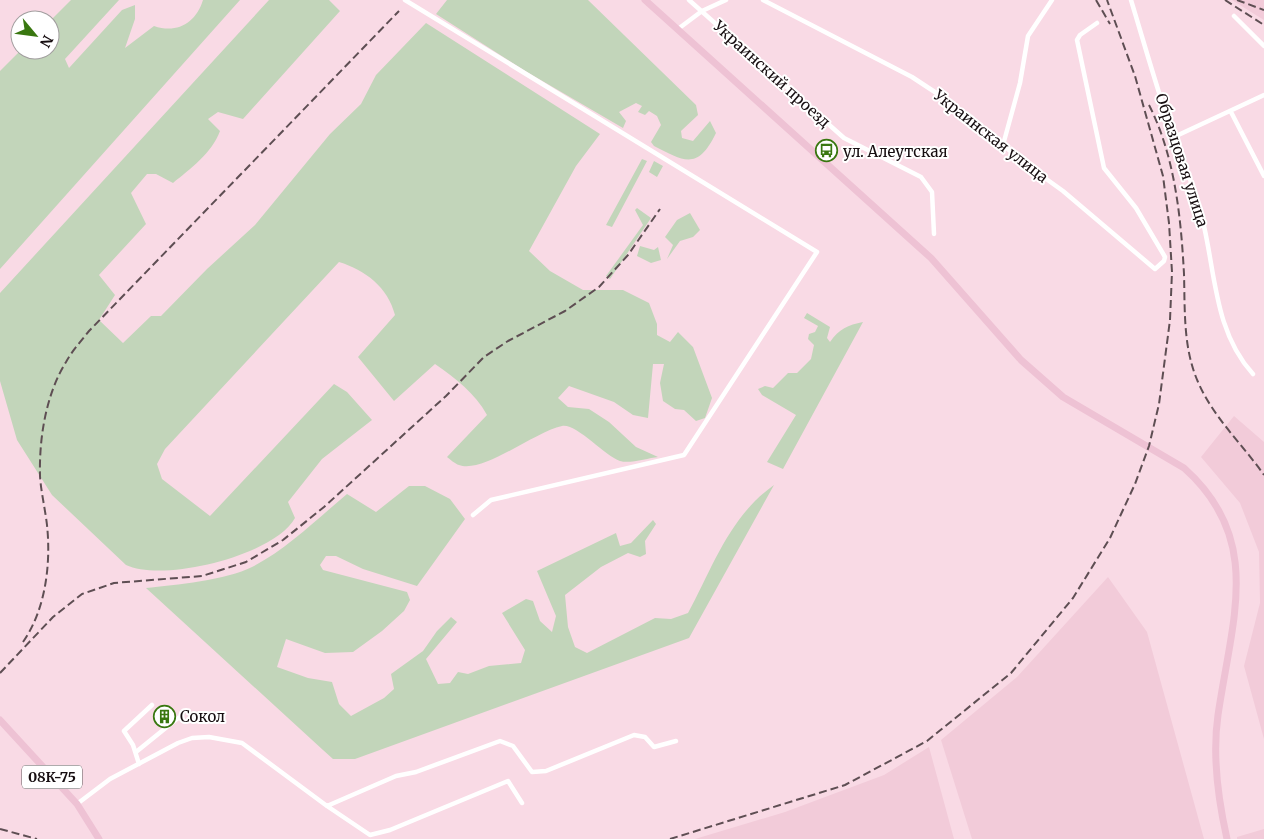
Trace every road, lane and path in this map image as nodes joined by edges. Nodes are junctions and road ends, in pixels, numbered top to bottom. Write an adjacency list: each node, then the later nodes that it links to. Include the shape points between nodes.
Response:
1 (405, 0): 20 (street, via 817,252 684,455 491,500)
2 (645, 0): 11 (main road)
3 (689, 0): 8 (street, Украинский проезд)
4 (726, 0): 8 (street)
5 (763, 0): 16 (street, Украинская улица, via 912,78 950,102)
6 (1052, 0): 16 (street, via 1028,36 1018,91)
7 (1131, 0): 15 (street, Образцовая улица)
8 (702, 11): 11 (street); 18 (street, Украинский проезд, via 844,138 920,177 932,192)
9 (1234, 16): 12 (street)
10 (1098, 23): 16 (street, Украинская улица, via 1077,40 1101,157 1105,171 1136,208 1165,256 1164,261 1157,268 1152,267)
11 (678, 29): 31 (main road, via 931,258 1021,360 1063,397 1184,468 1218,500 1233,528 1242,564 1216,746)
12 (1264, 46)
13 (1264, 95): 14 (street)
14 (1231, 112): 15 (street); 17 (street)
15 (1174, 137): 19 (street, Образцовая улица, via 1199,204 1220,311 1230,340)
16 (1003, 145)
17 (1264, 176)
18 (934, 234)
19 (1253, 374)
20 (473, 515)
21 (152, 705): 25 (street, via 124,732)
22 (178, 718): 25 (street)
23 (0, 720): 28 (main road, 08К-75)
24 (676, 741): 29 (street, via 654,747 645,737 634,735 546,771 532,772 514,746 500,741 416,772 396,776)
25 (136, 752): 26 (street)
26 (139, 764): 28 (street, via 110,779); 29 (street, via 192,738 225,738 260,755)
27 (522, 803): 29 (street, via 508,781 390,830 370,835)
28 (76, 804): 30 (main road, 08К-75)
29 (327, 806)
30 (99, 839)
31 (1227, 839)

